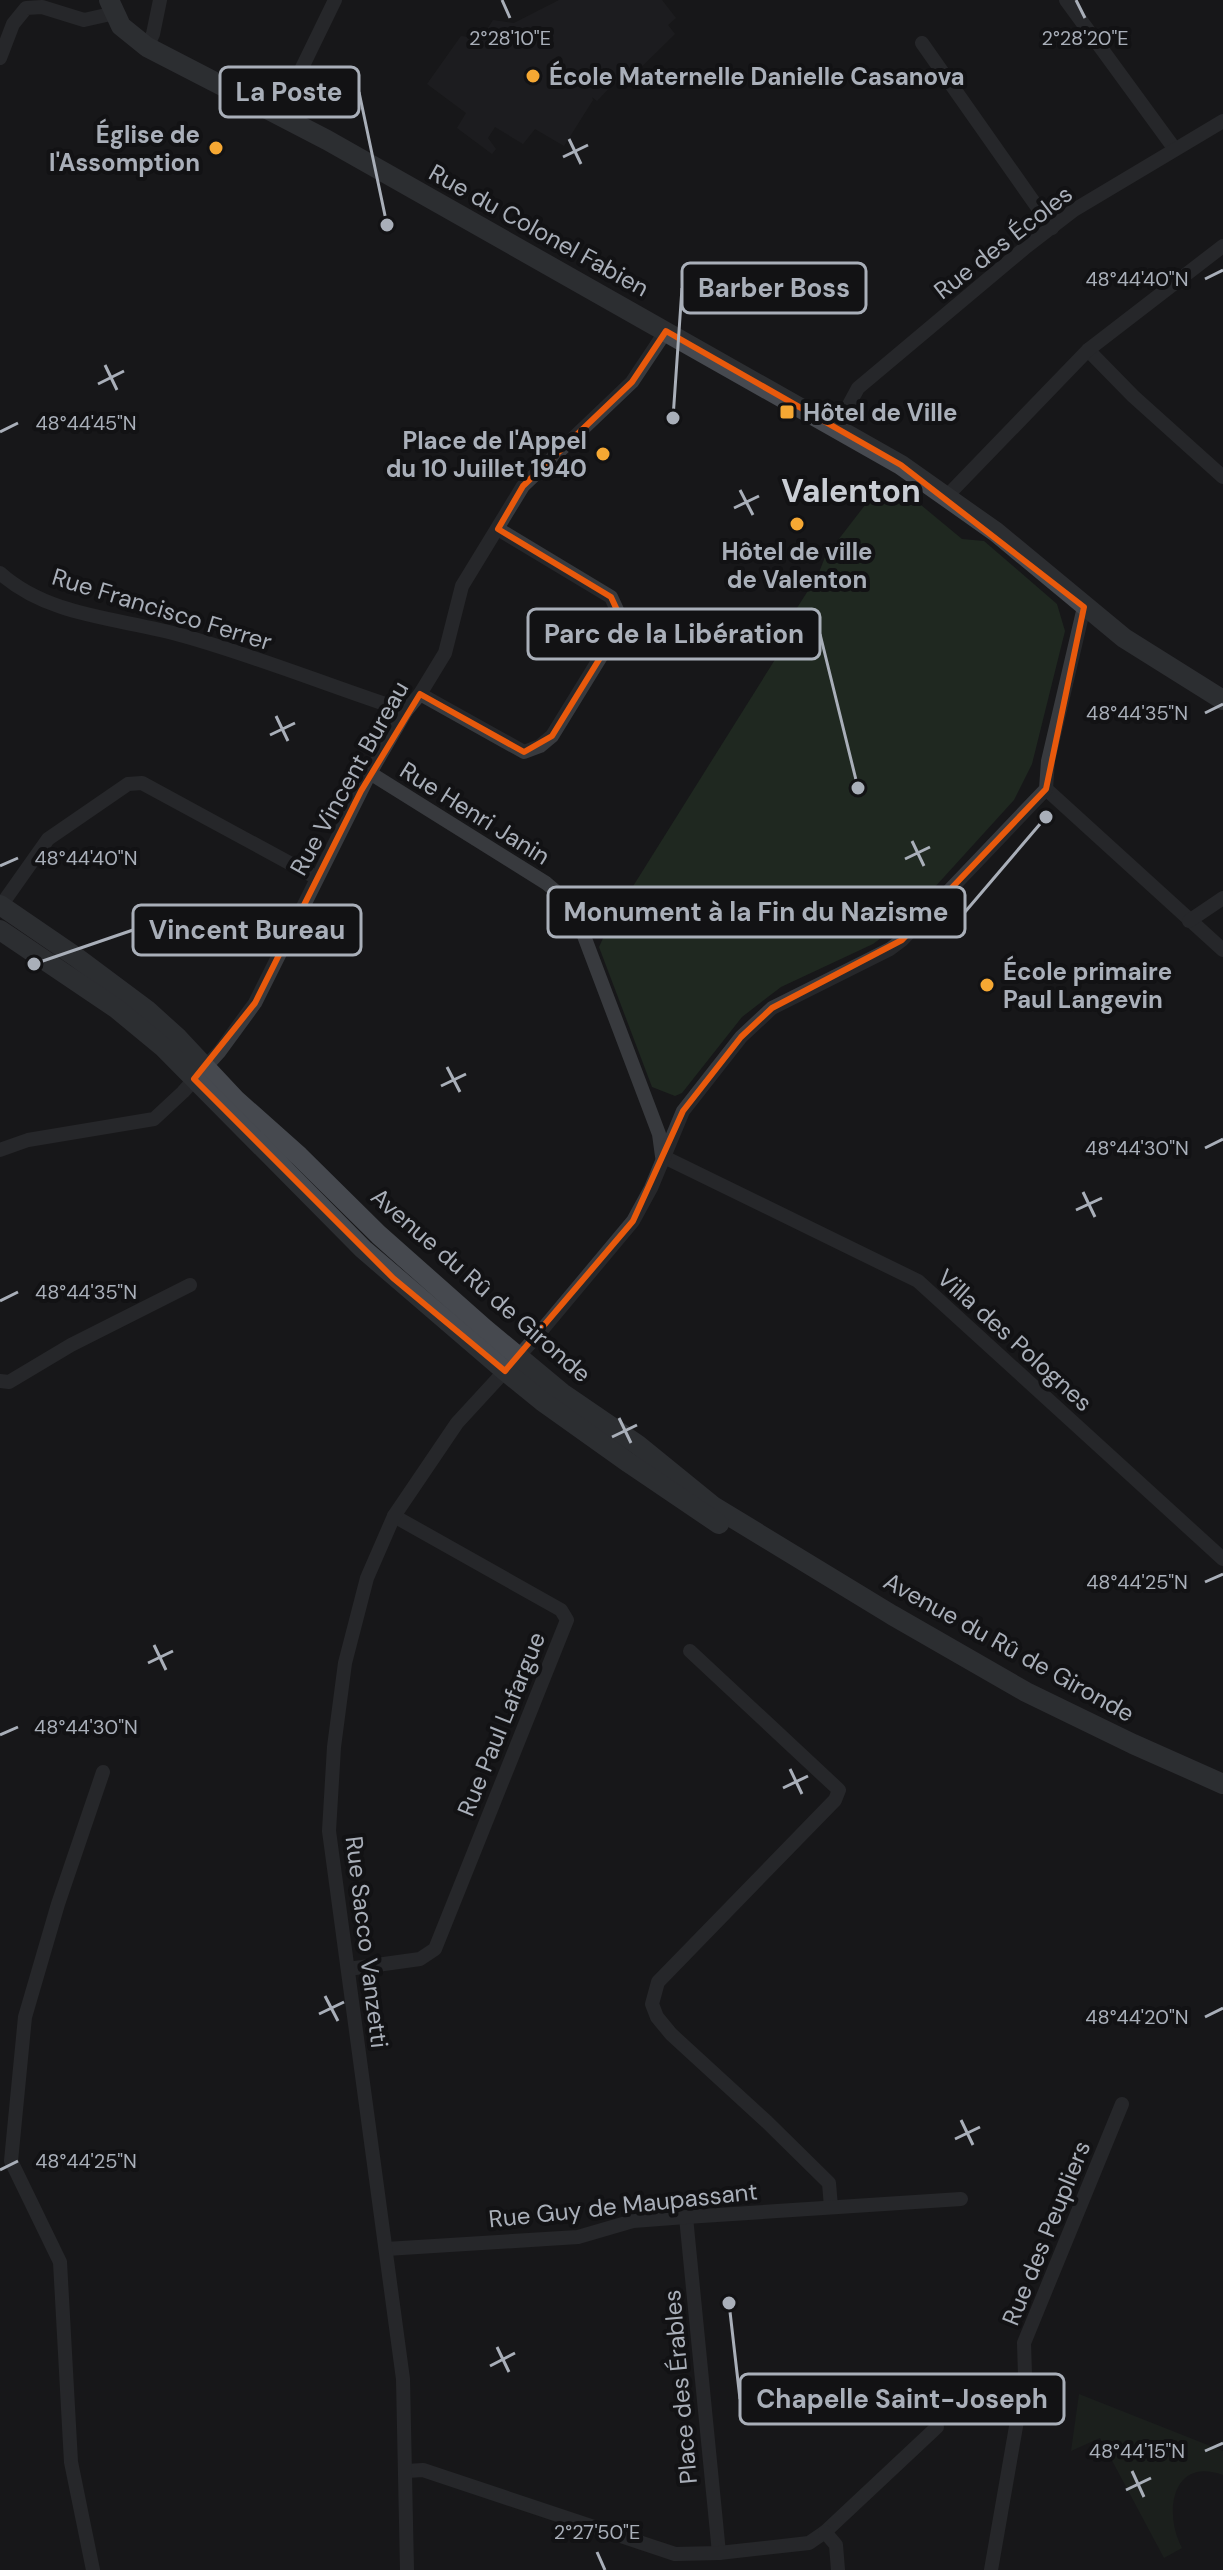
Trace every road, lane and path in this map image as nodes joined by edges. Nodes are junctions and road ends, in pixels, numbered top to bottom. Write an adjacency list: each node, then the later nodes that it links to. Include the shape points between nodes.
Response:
1 (160, 0): 6 (street)
2 (335, 0): 8 (street)
3 (1066, 0): 10 (street)
4 (112, 7): 6 (main road, Rue du Colonel Fabien, via 129,34); 7 (street, via 84,20 42,7 26,8 13,24)
5 (922, 43): 11 (street)
6 (147, 47): 8 (main road, Rue du Colonel Fabien)
7 (0, 58)
8 (279, 115): 13 (main road, Rue du Colonel Fabien)
9 (1223, 121): 10 (street, Rue des Écoles)
10 (1174, 148): 11 (street, Rue des Écoles)
11 (1052, 228): 15 (street, Rue des Écoles, via 858,388)
12 (1223, 246): 14 (street)
13 (666, 331): 15 (main road, Rue du Colonel Fabien); 18 (street, Rue Vincent Bureau, via 632,382 523,486)
14 (1088, 350): 16 (street); 17 (street)
15 (837, 427): 17 (main road, Rue du Colonel Fabien)
16 (1223, 477)
17 (947, 496): 20 (main road, Rue du Colonel Fabien)
18 (498, 529): 21 (street, Rue Vincent Bureau, via 462,586 445,653); 21 (street, via 611,597 617,610 616,632 552,736 524,752)
19 (0, 573): 23 (street, Rue Francisco Ferrer, via 49,602 183,635)
20 (1084, 607): 22 (main road, Rue du Colonel Fabien); 25 (street)
21 (420, 694): 23 (street, Rue Vincent Bureau)
22 (1223, 700)
23 (406, 711): 24 (street, Rue Vincent Bureau)
24 (370, 773): 26 (street, Rue Vincent Bureau); 34 (street, Rue Henri Janin, via 566,900 659,1134)
25 (1046, 789): 29 (street); 34 (street, Rue Sacco Vanzetti, via 902,940 772,1008 741,1037 683,1111)
26 (317, 878): 28 (street, via 142,783 128,784 48,839); 32 (street, Rue Vincent Bureau, via 255,1003)
27 (1223, 898): 29 (street)
28 (0, 906): 32 (main road, Avenue du Rû de Gironde, via 147,1010 178,1038)
29 (1189, 921): 31 (street)
30 (0, 930): 32 (main road, Avenue du Rû de Gironde, via 117,1009)
31 (1223, 950)
32 (199, 1073): 33 (street, Rue Vincent Bureau, via 154,1119 28,1140); 36 (main road, Avenue du Rû de Gironde, via 379,1235)
33 (0, 1150)
34 (662, 1156): 36 (street, Rue Sacco Vanzetti, via 633,1221); 39 (street, Villa des Polognes, via 918,1281)
35 (190, 1285): 37 (street, via 9,1382)
36 (511, 1365): 38 (street, Rue Sacco Vanzetti, via 457,1423); 42 (main road, Avenue du Rû de Gironde, via 562,1393 713,1506 773,1544 1026,1692)
37 (0, 1381)
38 (394, 1516): 43 (street, Rue Sacco Vanzetti, via 367,1578 345,1663 334,1747 329,1831); 43 (street, Rue Paul Lafargue, via 561,1610 567,1620 435,1949 420,1959)
39 (1223, 1559)
40 (690, 1651): 46 (street, via 839,1790 658,1982 652,2004 671,2034 829,2183)
41 (103, 1772): 53 (street, via 25,2017 11,2161 60,2262 71,2462)
42 (1222, 1784)
43 (348, 1969): 48 (street, Rue Sacco Vanzetti)
44 (1122, 2104): 56 (street, Rue des Peupliers, via 1024,2343 1025,2375)
45 (961, 2199): 46 (street, Rue Guy de Maupassant)
46 (831, 2207): 47 (street, Rue Guy de Maupassant)
47 (686, 2217): 48 (street, Rue Guy de Maupassant, via 633,2221 578,2237); 52 (street, Place des Érables)
48 (386, 2249): 50 (street, Rue Sacco Vanzetti, via 403,2379)
49 (937, 2427): 51 (street)
50 (407, 2471): 52 (street, via 423,2470 675,2554); 54 (street, Rue Sacco Vanzetti)
51 (825, 2532): 52 (street, via 809,2543); 55 (street, via 836,2545)
52 (719, 2553)
53 (93, 2570)
54 (407, 2570)
55 (838, 2570)
56 (991, 2570)

